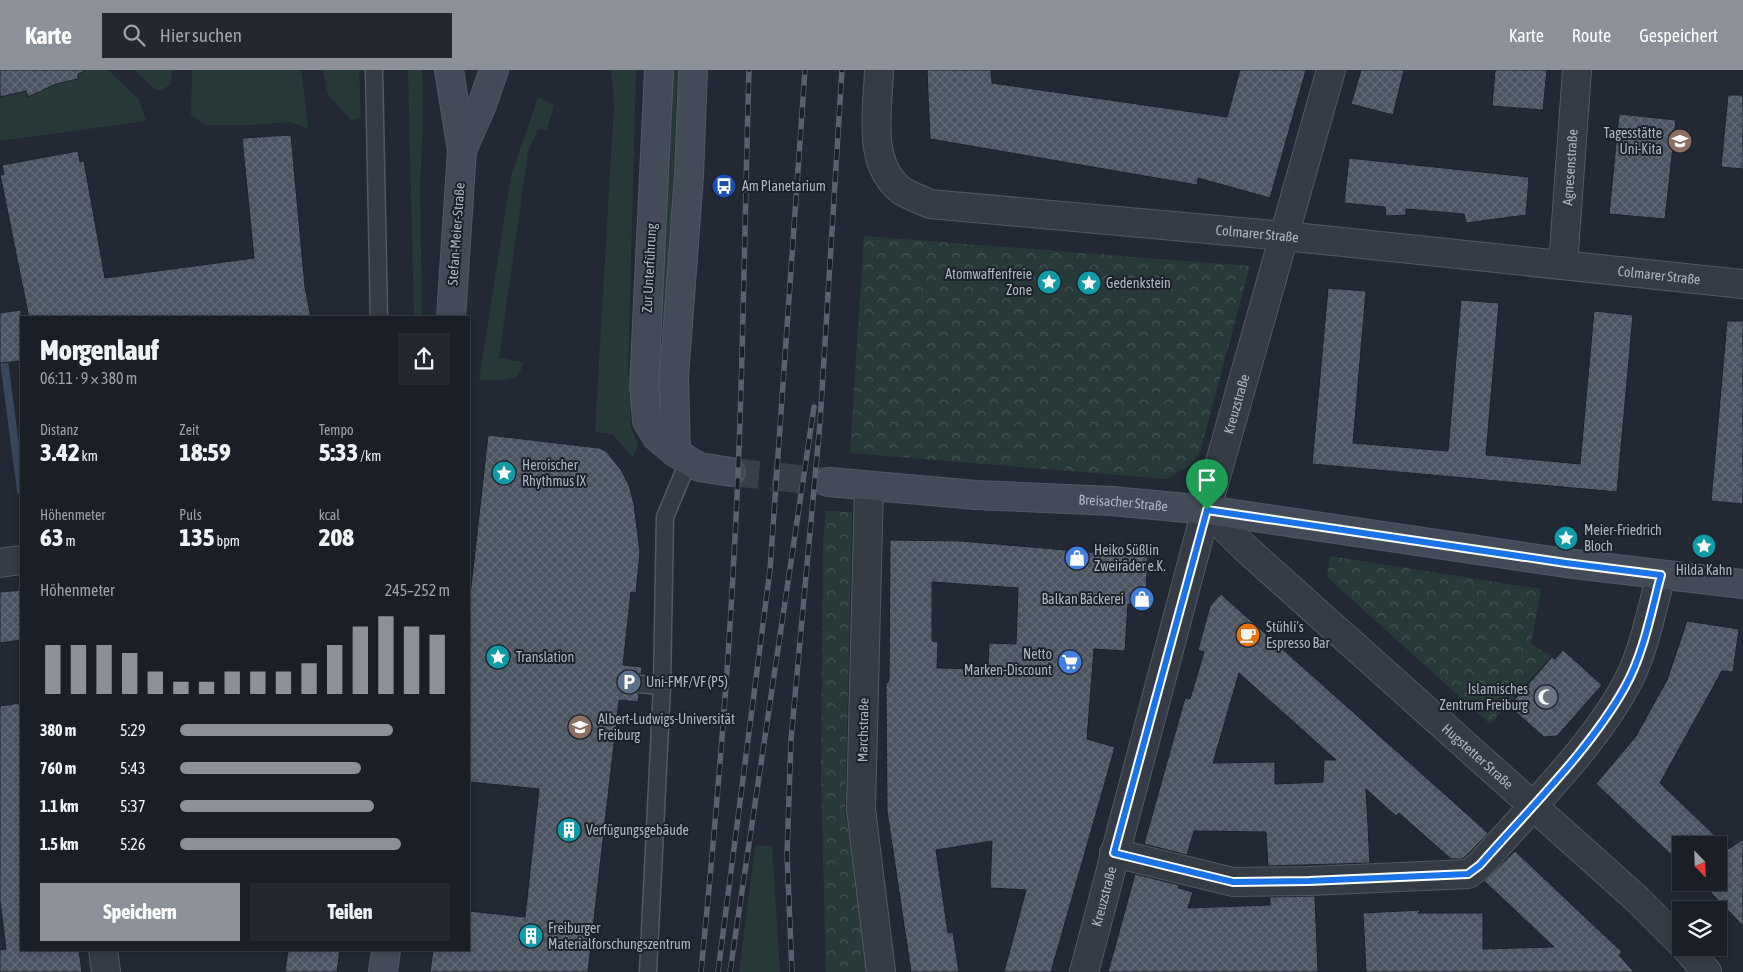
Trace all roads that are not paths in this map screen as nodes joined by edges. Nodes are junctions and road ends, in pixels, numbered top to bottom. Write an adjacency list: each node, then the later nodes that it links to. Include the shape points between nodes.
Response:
1 (374, 70): 13 (lane)
2 (449, 70): 9 (main road, Stefan-Meier-Straße)
3 (494, 70): 9 (main road, Stefan-Meier-Straße)
4 (658, 70): 15 (main road, Zur Unterführung, via 644,404 647,421 657,437)
5 (693, 70): 15 (main road, via 689,176 674,377)
6 (880, 70): 10 (street, Colmarer Straße, via 876,137 885,173 903,191 930,204)
7 (1331, 70): 10 (street, Kreuzstraße)
8 (1577, 70): 11 (street, Agnesenstraße)
9 (462, 150): 14 (main road, Stefan-Meier-Straße)
10 (1286, 236): 11 (street, Colmarer Straße); 19 (street, Kreuzstraße)
11 (1563, 265): 12 (street, Colmarer Straße)
12 (1743, 284)
13 (379, 316)
14 (450, 316)
15 (682, 457): 16 (main road, Zur Unterführung, via 711,470); 25 (lane, via 665,516)
16 (731, 472)
17 (829, 482): 18 (main road, Breisacher Straße)
18 (869, 486): 19 (main road, Breisacher Straße); 35 (street, Marchstraße, via 861,809)
19 (1207, 510): 22 (main road, Breisacher Straße); 26 (street, Hugstetter Straße); 27 (street, Kreuzstraße)
20 (20, 560): 21 (street)
21 (0, 563)
22 (1661, 575): 23 (main road, Breisacher Straße); 26 (street, via 1640,651 1625,687 1595,733)
23 (1743, 584)
24 (640, 684): 25 (lane)
25 (662, 686): 34 (lane)
26 (1533, 805): 27 (street, via 1480,865 1468,874 1233,882); 28 (street, Hugstetter Straße)
27 (1114, 853): 36 (street, Kreuzstraße)
28 (1672, 934)
29 (103, 951): 32 (street)
30 (386, 951): 33 (main road)
31 (1693, 956): 37 (street)
32 (106, 972)
33 (383, 972)
34 (648, 972)
35 (881, 972)
36 (1084, 972)
37 (1707, 972)

